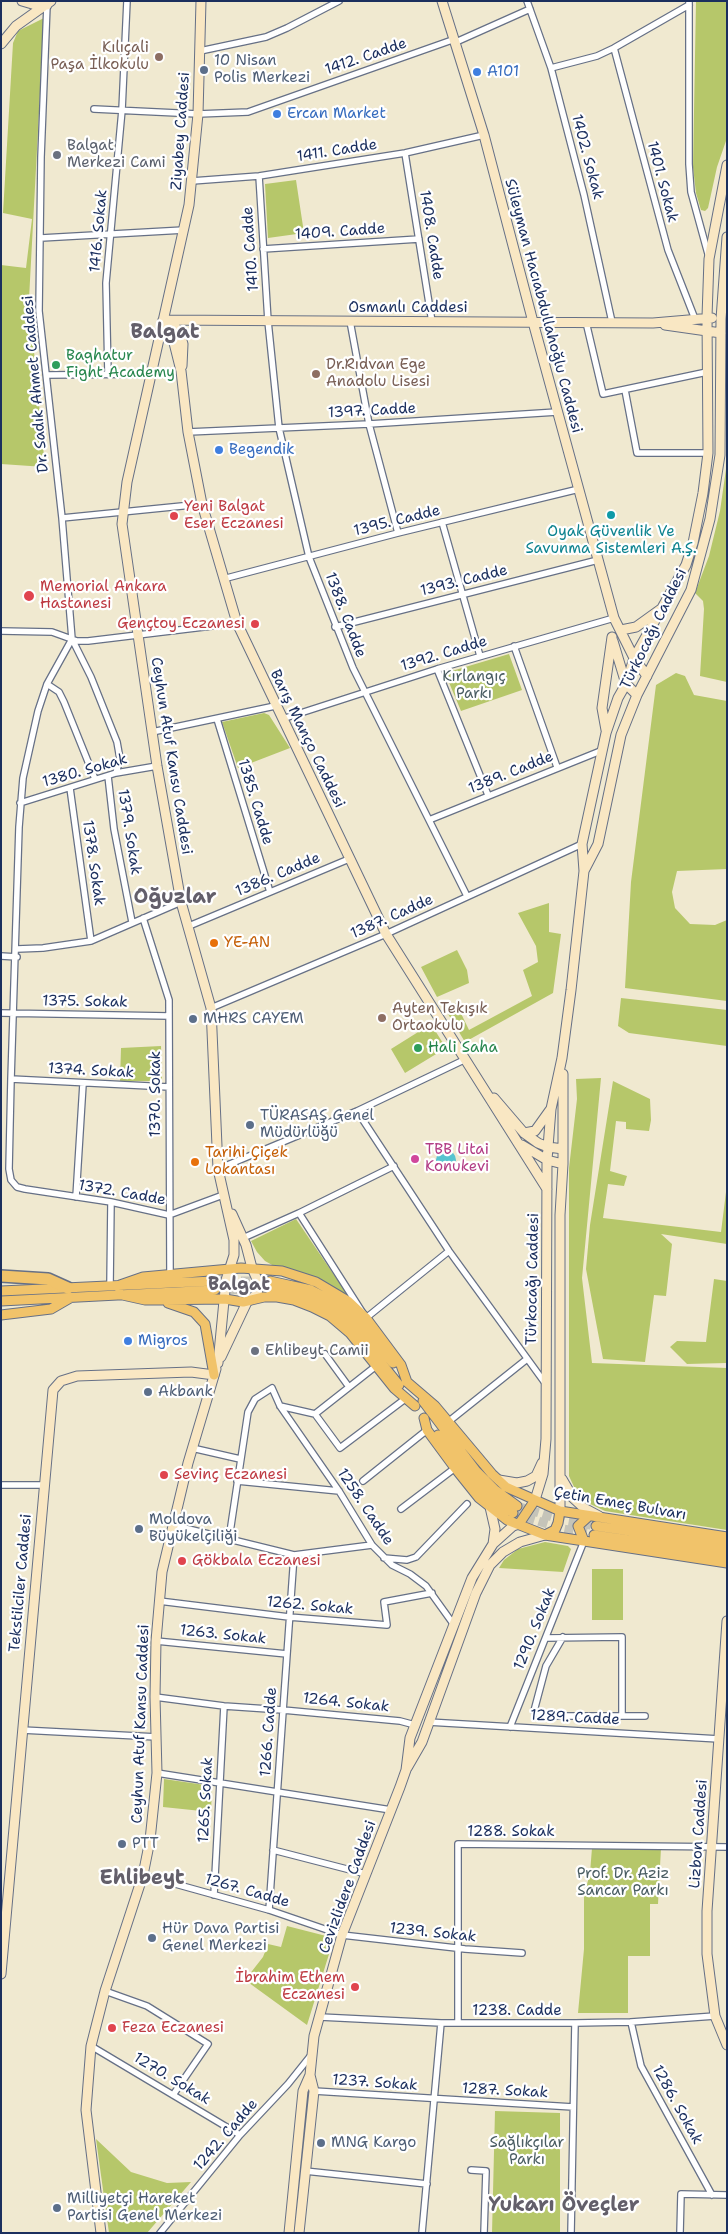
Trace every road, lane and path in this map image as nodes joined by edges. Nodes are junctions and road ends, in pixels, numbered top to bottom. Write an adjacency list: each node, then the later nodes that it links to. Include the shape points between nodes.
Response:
1 (22, 1): 7 (main road, via 39,6)
2 (127, 1): 16 (street, 1416. Sokak)
3 (201, 1): 13 (main road, Ziyabey Caddesi)
4 (340, 1): 13 (street, via 266,37)
5 (442, 1): 10 (main road, Süleyman Hacıabdullahoğlu Caddesi)
6 (527, 1): 9 (street, 1402. Sokak)
7 (49, 3): 11 (main road, via 16,26); 26 (street, Dr. Sadık Ahmet Caddesi, via 40,157)
8 (689, 3): 12 (street); 29 (street, via 691,192)
9 (530, 9): 10 (street, 1412. Cadde); 14 (street, 1402. Sokak)
10 (455, 40): 17 (street, 1412. Cadde, via 248,112); 18 (main road, Süleyman Hacıabdullahoğlu Caddesi)
11 (1, 44)
12 (614, 48): 14 (street); 31 (street, 1401. Sokak, via 668,250)
13 (200, 51): 17 (main road, Ziyabey Caddesi)
14 (551, 68): 39 (street, 1402. Sokak, via 595,236)
15 (94, 109): 16 (street, 1412. Cadde)
16 (122, 110): 17 (street, 1412. Cadde); 24 (street, 1416. Sokak)
17 (198, 114): 22 (main road, Ziyabey Caddesi)
18 (484, 136): 19 (street, 1411. Cadde); 37 (main road, Süleyman Hacıabdullahoğlu Caddesi)
19 (405, 153): 21 (street, 1411. Cadde); 27 (street, 1408. Cadde)
20 (727, 165): 29 (main road)
21 (259, 176): 22 (street, 1411. Cadde); 28 (street, 1410. Cadde)
22 (192, 181): 23 (main road, Ziyabey Caddesi)
23 (184, 230): 24 (street); 33 (main road, Ziyabey Caddesi)
24 (112, 234): 26 (street); 44 (street, 1416. Sokak, via 106,283)
25 (727, 237): 32 (main road)
26 (41, 238): 46 (street, Dr. Sadık Ahmet Caddesi, via 39,311)
27 (419, 239): 28 (street, 1409. Cadde); 36 (street, 1408. Cadde)
28 (264, 249): 34 (street, 1410. Cadde)
29 (709, 259): 30 (main road)
30 (707, 317): 31 (main road, Osmanlı Caddesi); 32 (main road, Osmanlı Caddesi); 41 (main road, Türkocağı Caddesi)
31 (695, 319): 40 (main road, Osmanlı Caddesi)
32 (721, 319): 42 (main road, Türkocağı Caddesi)
33 (163, 320): 34 (main road, Osmanlı Caddesi); 45 (main road, Ceyhun Atuf Kansu Caddesi); 51 (main road, Barış Manço Caddesi, via 177,328 183,344 181,371)
34 (268, 321): 35 (main road, Osmanlı Caddesi); 50 (street, 1388. Cadde)
35 (350, 321): 36 (main road, Osmanlı Caddesi); 49 (street)
36 (432, 322): 37 (main road, Osmanlı Caddesi)
37 (533, 322): 38 (main road, Osmanlı Caddesi); 48 (main road, Süleyman Hacıabdullahoğlu Caddesi)
38 (586, 322): 39 (main road, Osmanlı Caddesi); 47 (street, via 603,394)
39 (612, 322): 40 (main road, Osmanlı Caddesi)
40 (653, 322): 41 (main road, Osmanlı Caddesi)
41 (707, 332): 42 (main road, Osmanlı Caddesi); 43 (main road, Türkocağı Caddesi)
42 (721, 333): 63 (main road, Türkocağı Caddesi, via 718,478)
43 (707, 372): 47 (street); 52 (main road, Türkocağı Caddesi)
44 (108, 374): 45 (street); 46 (street)
45 (151, 374): 55 (main road, Ceyhun Atuf Kansu Caddesi)
46 (47, 375): 56 (street, Dr. Sadık Ahmet Caddesi)
47 (625, 390): 52 (street, via 637,453)
48 (557, 412): 49 (street, 1397. Cadde); 53 (main road, Süleyman Hacıabdullahoğlu Caddesi)
49 (369, 424): 50 (street, 1397. Cadde); 58 (street)
50 (279, 428): 51 (street, 1397. Cadde); 59 (street, 1388. Cadde)
51 (188, 432): 54 (main road, Barış Manço Caddesi)
52 (708, 453): 62 (main road, Türkocağı Caddesi, via 693,543)
53 (578, 489): 57 (street, 1395. Cadde); 60 (main road, Süleyman Hacıabdullahoğlu Caddesi)
54 (202, 504): 55 (street); 61 (main road, Barış Manço Caddesi)
55 (122, 511): 56 (street); 71 (main road, Ceyhun Atuf Kansu Caddesi)
56 (62, 518): 73 (street, Dr. Sadık Ahmet Caddesi)
57 (442, 522): 58 (street, 1395. Cadde); 64 (street)
58 (398, 532): 59 (street, 1395. Cadde)
59 (309, 557): 61 (street, 1395. Cadde); 68 (street, 1388. Cadde)
60 (598, 560): 64 (street, 1393. Cadde); 66 (main road, Süleyman Hacıabdullahoğlu Caddesi)
61 (223, 579): 67 (main road, Barış Manço Caddesi)
62 (677, 584): 63 (main road); 65 (main road, Türkocağı Caddesi)
63 (691, 590): 78 (main road, Türkocağı Caddesi)
64 (462, 594): 68 (street, 1393. Cadde); 75 (street)
65 (663, 608): 69 (main road, via 636,627); 76 (main road, Türkocağı Caddesi)
66 (614, 618): 69 (main road, Süleyman Hacıabdullahoğlu Caddesi); 72 (main road, Süleyman Hacıabdullahoğlu Caddesi); 74 (street, 1392. Cadde)
67 (237, 623): 71 (street); 83 (main road, Barış Manço Caddesi)
68 (335, 627): 81 (street, 1388. Cadde)
69 (621, 630): 76 (main road, Süleyman Hacıabdullahoğlu Caddesi)
70 (1, 631): 73 (street, via 52,632)
71 (138, 634): 73 (street, via 94,641); 86 (main road, Ceyhun Atuf Kansu Caddesi)
72 (612, 637): 80 (main road, Süleyman Hacıabdullahoğlu Caddesi); 87 (main road, via 602,708)
73 (72, 640): 79 (street); 91 (street, 1379. Sokak, via 117,742 120,759)
74 (514, 646): 75 (street, 1392. Cadde); 90 (street)
75 (480, 656): 77 (street, 1392. Cadde)
76 (634, 658): 78 (main road, Süleyman Hacıabdullahoğlu Caddesi); 80 (main road, Türkocağı Caddesi)
77 (437, 669): 81 (street, 1392. Cadde); 95 (street)
78 (646, 676): 82 (main road, Türkocağı Caddesi)
79 (47, 684): 93 (street, via 59,692); 96 (street, via 29,745)
80 (626, 684): 82 (main road); 87 (main road, Türkocağı Caddesi)
81 (364, 692): 85 (street, 1392. Cadde); 97 (street, 1388. Cadde)
82 (637, 694): 100 (main road, Türkocağı Caddesi, via 614,759 598,844)
83 (275, 706): 84 (street); 85 (main road, Barış Manço Caddesi)
84 (217, 718): 86 (street); 101 (street, 1385. Cadde)
85 (282, 719): 99 (main road, Barış Manço Caddesi)
86 (152, 732): 89 (main road, Ceyhun Atuf Kansu Caddesi)
87 (606, 733): 88 (main road, Türkocağı Caddesi)
88 (603, 750): 90 (street, 1389. Cadde); 98 (main road, Türkocağı Caddesi)
89 (157, 766): 91 (street, 1380. Sokak); 103 (main road, Ceyhun Atuf Kansu Caddesi)
90 (557, 768): 95 (street, 1389. Cadde)
91 (116, 773): 92 (street, 1380. Sokak)
92 (108, 776): 93 (street, 1380. Sokak); 105 (street, 1379. Sokak, via 114,829)
93 (95, 779): 94 (street, 1380. Sokak)
94 (70, 788): 96 (street, 1380. Sokak); 108 (street, 1378. Sokak)
95 (488, 795): 97 (street, 1389. Cadde)
96 (20, 803): 109 (street)
97 (429, 820): 102 (street, 1388. Cadde)
98 (582, 844): 100 (main road, Türkocağı Caddesi); 102 (street, 1387. Cadde)
99 (349, 859): 101 (street, 1386. Cadde); 107 (main road, Barış Manço Caddesi)
100 (584, 871): 116 (main road, Türkocağı Caddesi)
101 (270, 892): 106 (street, 1386. Cadde)
102 (467, 896): 107 (street, 1387. Cadde)
103 (181, 902): 104 (street); 106 (main road, Ceyhun Atuf Kansu Caddesi)
104 (143, 918): 105 (street); 115 (street, 1370. Sokak, via 169,1000)
105 (132, 922): 108 (street)
106 (189, 926): 112 (main road, Ceyhun Atuf Kansu Caddesi)
107 (386, 934): 112 (street, 1387. Cadde); 117 (main road, Barış Manço Caddesi)
108 (91, 941): 109 (street, via 51,948)
109 (17, 949): 111 (street)
110 (1, 956): 111 (street)
111 (17, 957): 114 (street)
112 (211, 1008): 131 (main road, Ceyhun Atuf Kansu Caddesi)
113 (1, 1013): 114 (street, 1375. Sokak)
114 (15, 1014): 115 (street, 1375. Sokak); 118 (street)
115 (169, 1016): 120 (street, 1370. Sokak)
116 (562, 1058): 122 (main road, Türkocağı Caddesi); 127 (main road, Türkocağı Caddesi)
117 (466, 1060): 121 (main road, Barış Manço Caddesi); 123 (street)
118 (11, 1079): 119 (street, 1374. Sokak); 134 (street, 1372. Cadde, via 11,1180 14,1185 25,1189)
119 (83, 1084): 120 (street, 1374. Sokak); 134 (street)
120 (169, 1087): 137 (street, 1370. Sokak)
121 (486, 1088): 124 (main road, Barış Manço Caddesi); 125 (main road, Barış Manço Caddesi)
122 (551, 1109): 124 (main road, via 535,1131); 126 (main road, Türkocağı Caddesi)
123 (357, 1111): 130 (street); 131 (street)
124 (524, 1133): 126 (main road, Barış Manço Caddesi)
125 (520, 1144): 128 (main road, Barış Manço Caddesi); 132 (main road, Barış Manço Caddesi)
126 (548, 1148): 127 (main road); 128 (main road, Türkocağı Caddesi)
127 (563, 1149): 129 (main road, Türkocağı Caddesi)
128 (547, 1160): 129 (main road, Barış Manço Caddesi); 132 (main road, Türkocağı Caddesi)
129 (563, 1164): 174 (main road, Türkocağı Caddesi, via 560,1215)
130 (394, 1166): 136 (street); 139 (street)
131 (218, 1169): 133 (main road, Ceyhun Atuf Kansu Caddesi)
132 (549, 1191): 161 (main road, Türkocağı Caddesi)
133 (223, 1195): 137 (street, 1372. Cadde); 138 (main road, Ceyhun Atuf Kansu Caddesi); 141 (main road, Ceyhun Atuf Kansu Caddesi, via 234,1240)
134 (76, 1197): 135 (street, 1372. Cadde)
135 (111, 1202): 137 (street, 1372. Cadde); 144 (street)
136 (299, 1213): 138 (street); 154 (street)
137 (168, 1215): 142 (street, 1370. Sokak)
138 (243, 1238): 140 (main road, Ceyhun Atuf Kansu Caddesi)
139 (449, 1251): 154 (street); 156 (street)
140 (252, 1268): 141 (main road, Çetin Emeç Bulvarı); 152 (main road, Ceyhun Atuf Kansu Caddesi, via 259,1284 257,1294); 154 (main road, Çetin Emeç Bulvarı, via 282,1271 316,1282 348,1301)
141 (230, 1269): 142 (main road, Çetin Emeç Bulvarı); 149 (main road, Ceyhun Atuf Kansu Caddesi)
142 (170, 1275): 145 (main road, Çetin Emeç Bulvarı, via 136,1278)
143 (1, 1276): 147 (highway, via 48,1279)
144 (110, 1285): 145 (main road, Çetin Emeç Bulvarı); 147 (main road, Çetin Emeç Bulvarı)
145 (120, 1285): 148 (main road, Çetin Emeç Bulvarı, via 215,1285)
146 (1, 1291): 147 (main road, Çetin Emeç Bulvarı)
147 (70, 1293): 148 (main road, Çetin Emeç Bulvarı); 151 (main road, Çetin Emeç Bulvarı, via 41,1300); 153 (main road, via 51,1309)
148 (118, 1294): 150 (main road, Çetin Emeç Bulvarı)
149 (224, 1299): 150 (main road, Çetin Emeç Bulvarı); 152 (main road, Çetin Emeç Bulvarı); 157 (main road, Ceyhun Atuf Kansu Caddesi)
150 (155, 1301): 159 (main road, via 184,1307 206,1324)
151 (1, 1302)
152 (247, 1302): 157 (main road, Ceyhun Atuf Kansu Caddesi); 158 (main road, Çetin Emeç Bulvarı, via 277,1297 312,1307 344,1328)
153 (1, 1315)
154 (366, 1318): 160 (main road, Çetin Emeç Bulvarı, via 401,1365)
155 (325, 1354): 162 (street)
156 (527, 1358): 161 (street); 168 (street)
157 (218, 1363): 159 (main road, Ceyhun Atuf Kansu Caddesi)
158 (376, 1366): 162 (street); 163 (main road, Çetin Emeç Bulvarı)
159 (214, 1374): 170 (main road, Ceyhun Atuf Kansu Caddesi); 179 (main road, Tekstilciler Caddesi, via 77,1376 61,1381 53,1390 51,1400)
160 (408, 1382): 165 (main road, Çetin Emeç Bulvarı, via 354,1317 339,1306 311,1290 270,1285 310,1298 349,1323); 167 (main road, Çetin Emeç Bulvarı, via 476,1470 515,1510 490,1497 475,1482); 168 (main road, Çetin Emeç Bulvarı)
161 (546, 1385): 172 (main road, Türkocağı Caddesi)
162 (349, 1387): 166 (street)
163 (405, 1399): 165 (main road, Çetin Emeç Bulvarı); 166 (street, via 340,1448)
164 (280, 1406): 166 (street); 171 (street, 1258. Cadde, via 272,1388 254,1399 250,1405); 180 (street, 1258. Cadde)
165 (416, 1406): 167 (main road, Çetin Emeç Bulvarı)
166 (315, 1414)
167 (424, 1418): 169 (main road, Çetin Emeç Bulvarı)
168 (448, 1422): 175 (main road, Çetin Emeç Bulvarı)
169 (427, 1430): 173 (main road, Çetin Emeç Bulvarı); 177 (street)
170 (192, 1448): 171 (street); 189 (main road, Ceyhun Atuf Kansu Caddesi)
171 (240, 1459): 176 (street)
172 (544, 1459): 175 (main road, via 536,1476 527,1481); 181 (main road, Türkocağı Caddesi)
173 (455, 1468): 183 (main road, Çetin Emeç Bulvarı); 184 (street)
174 (561, 1479): 185 (main road, Türkocağı Caddesi); 187 (main road, via 584,1508)
175 (499, 1480): 181 (main road, Çetin Emeç Bulvarı, via 506,1487)
176 (238, 1481): 180 (street); 192 (street)
177 (363, 1481)
178 (1, 1485): 179 (street)
179 (43, 1485): 218 (main road, Tekstilciler Caddesi)
180 (339, 1491): 195 (street, 1258. Cadde)
181 (535, 1500): 185 (main road, Çetin Emeç Bulvarı); 188 (main road)
182 (467, 1504): 199 (street, via 416,1557 407,1560)
183 (490, 1507): 188 (main road, Çetin Emeç Bulvarı, via 507,1520); 194 (main road, via 495,1529)
184 (401, 1509)
185 (560, 1511): 186 (main road, Çetin Emeç Bulvarı); 190 (main road, via 555,1530)
186 (589, 1516): 187 (main road, Çetin Emeç Bulvarı); 193 (main road, via 578,1526)
187 (602, 1517): 191 (main road, Çetin Emeç Bulvarı)
188 (519, 1524): 190 (main road, Çetin Emeç Bulvarı); 194 (main road, Cevizlidere Caddesi)
189 (172, 1525): 192 (street); 202 (main road, Ceyhun Atuf Kansu Caddesi)
190 (545, 1535): 193 (main road, Çetin Emeç Bulvarı); 215 (main road, Cevizlidere Caddesi, via 520,1542 490,1565 476,1593)
191 (727, 1537)
192 (229, 1539): 198 (street)
193 (584, 1541): 200 (main road, Çetin Emeç Bulvarı); 207 (street, 1290. Sokak)
194 (493, 1544): 205 (main road, Cevizlidere Caddesi, via 472,1578)
195 (372, 1545): 198 (street); 199 (street, 1258. Cadde)
196 (727, 1545): 197 (main road, Çetin Emeç Bulvarı, via 595,1530)
197 (727, 1554)
198 (294, 1555): 203 (street, 1266. Cadde)
199 (384, 1558): 201 (street, 1258. Cadde, via 419,1580)
200 (727, 1563)
201 (432, 1593): 203 (street, 1262. Sokak, via 384,1602 387,1625); 205 (street, 1258. Cadde)
202 (159, 1601): 203 (street, 1262. Sokak); 208 (main road, Ceyhun Atuf Kansu Caddesi)
203 (289, 1617): 209 (street, 1266. Cadde)
204 (727, 1621): 220 (main road, Lizbon Caddesi)
205 (454, 1625): 216 (main road, Cevizlidere Caddesi)
206 (563, 1637): 207 (street); 213 (street, via 622,1637); 213 (street, via 546,1666 534,1711 540,1715 556,1716)
207 (546, 1638): 217 (street, 1290. Sokak)
208 (156, 1641): 209 (street, 1263. Sokak); 210 (main road, Ceyhun Atuf Kansu Caddesi)
209 (287, 1654): 212 (street, 1266. Cadde)
210 (155, 1697): 211 (street, 1264. Sokak); 219 (main road, Ceyhun Atuf Kansu Caddesi)
211 (224, 1706): 212 (street, 1264. Sokak); 223 (street, 1265. Sokak)
212 (283, 1710): 216 (street, 1264. Sokak); 224 (street, 1266. Cadde)
213 (622, 1715): 214 (street)
214 (644, 1716)
215 (428, 1722): 216 (main road); 217 (street, 1289. Cadde); 221 (main road, Cevizlidere Caddesi)
216 (415, 1725): 221 (main road, Cevizlidere Caddesi)
217 (510, 1727): 220 (street, 1289. Cadde)
218 (22, 1730): 219 (street); 236 (main road, Tekstilciler Caddesi)
219 (157, 1737): 222 (main road, Ceyhun Atuf Kansu Caddesi)
220 (719, 1739): 226 (main road, Lizbon Caddesi)
221 (406, 1770): 225 (main road, Cevizlidere Caddesi)
222 (156, 1773): 223 (street); 230 (main road, Ceyhun Atuf Kansu Caddesi, via 154,1813)
223 (219, 1783): 224 (street); 231 (street, 1265. Sokak)
224 (277, 1792): 225 (street); 228 (street, 1266. Cadde)
225 (391, 1810): 229 (main road, Cevizlidere Caddesi)
226 (713, 1846): 227 (street); 234 (street, 1288. Sokak, via 458,1844); 238 (main road, Lizbon Caddesi, via 707,1954)
227 (727, 1847)
228 (273, 1850): 229 (street); 232 (street, 1266. Cadde)
229 (366, 1874): 233 (main road, Cevizlidere Caddesi)
230 (143, 1875): 231 (street, 1267. Cadde); 237 (main road, Ceyhun Atuf Kansu Caddesi)
231 (214, 1894): 232 (street, 1267. Cadde)
232 (269, 1910): 233 (street, 1267. Cadde)
233 (342, 1935): 234 (street, 1239. Sokak); 239 (main road, Cevizlidere Caddesi)
234 (458, 1949): 235 (street, 1239. Sokak); 242 (street, 1288. Sokak)
235 (522, 1953)
236 (1, 1974)
237 (105, 1991): 245 (main road, Ceyhun Atuf Kansu Caddesi); 249 (street, via 147,2006 208,2044)
238 (715, 2016): 240 (street, 1238. Cadde); 244 (main road, Lizbon Caddesi)
239 (320, 2017): 241 (street, 1238. Cadde); 246 (main road, Cevizlidere Caddesi)
240 (631, 2022): 243 (street, 1238. Cadde); 256 (street, 1286. Sokak, via 641,2066)
241 (441, 2023): 242 (street, 1238. Cadde); 250 (street)
242 (458, 2023): 243 (street, 1238. Cadde)
243 (575, 2023): 251 (street)
244 (727, 2045)
245 (91, 2046): 249 (street, 1270. Sokak); 258 (main road, Ceyhun Atuf Kansu Caddesi, via 86,2110)
246 (312, 2054): 247 (main road, Cevizlidere Caddesi); 252 (street, 1242. Cadde)
247 (310, 2075): 248 (main road, Cevizlidere Caddesi); 260 (main road, Cevizlidere Caddesi, via 303,2091)
248 (314, 2092): 250 (street, 1237. Sokak); 254 (main road, Cevizlidere Caddesi)
249 (173, 2095): 252 (street, 1270. Sokak)
250 (435, 2100): 251 (street, 1287. Sokak); 255 (street)
251 (574, 2107): 264 (street)
252 (240, 2135): 259 (street, 1242. Cadde)
253 (471, 2170): 263 (street, via 486,2171)
254 (305, 2171): 255 (street); 261 (main road, Cevizlidere Caddesi)
255 (427, 2184): 262 (street)
256 (712, 2195): 257 (street); 265 (street, via 681,2194)
257 (727, 2195)
258 (101, 2233)
259 (160, 2233)
260 (289, 2233)
261 (299, 2233)
262 (422, 2233)
263 (484, 2233)
264 (571, 2233)
265 (680, 2233)

